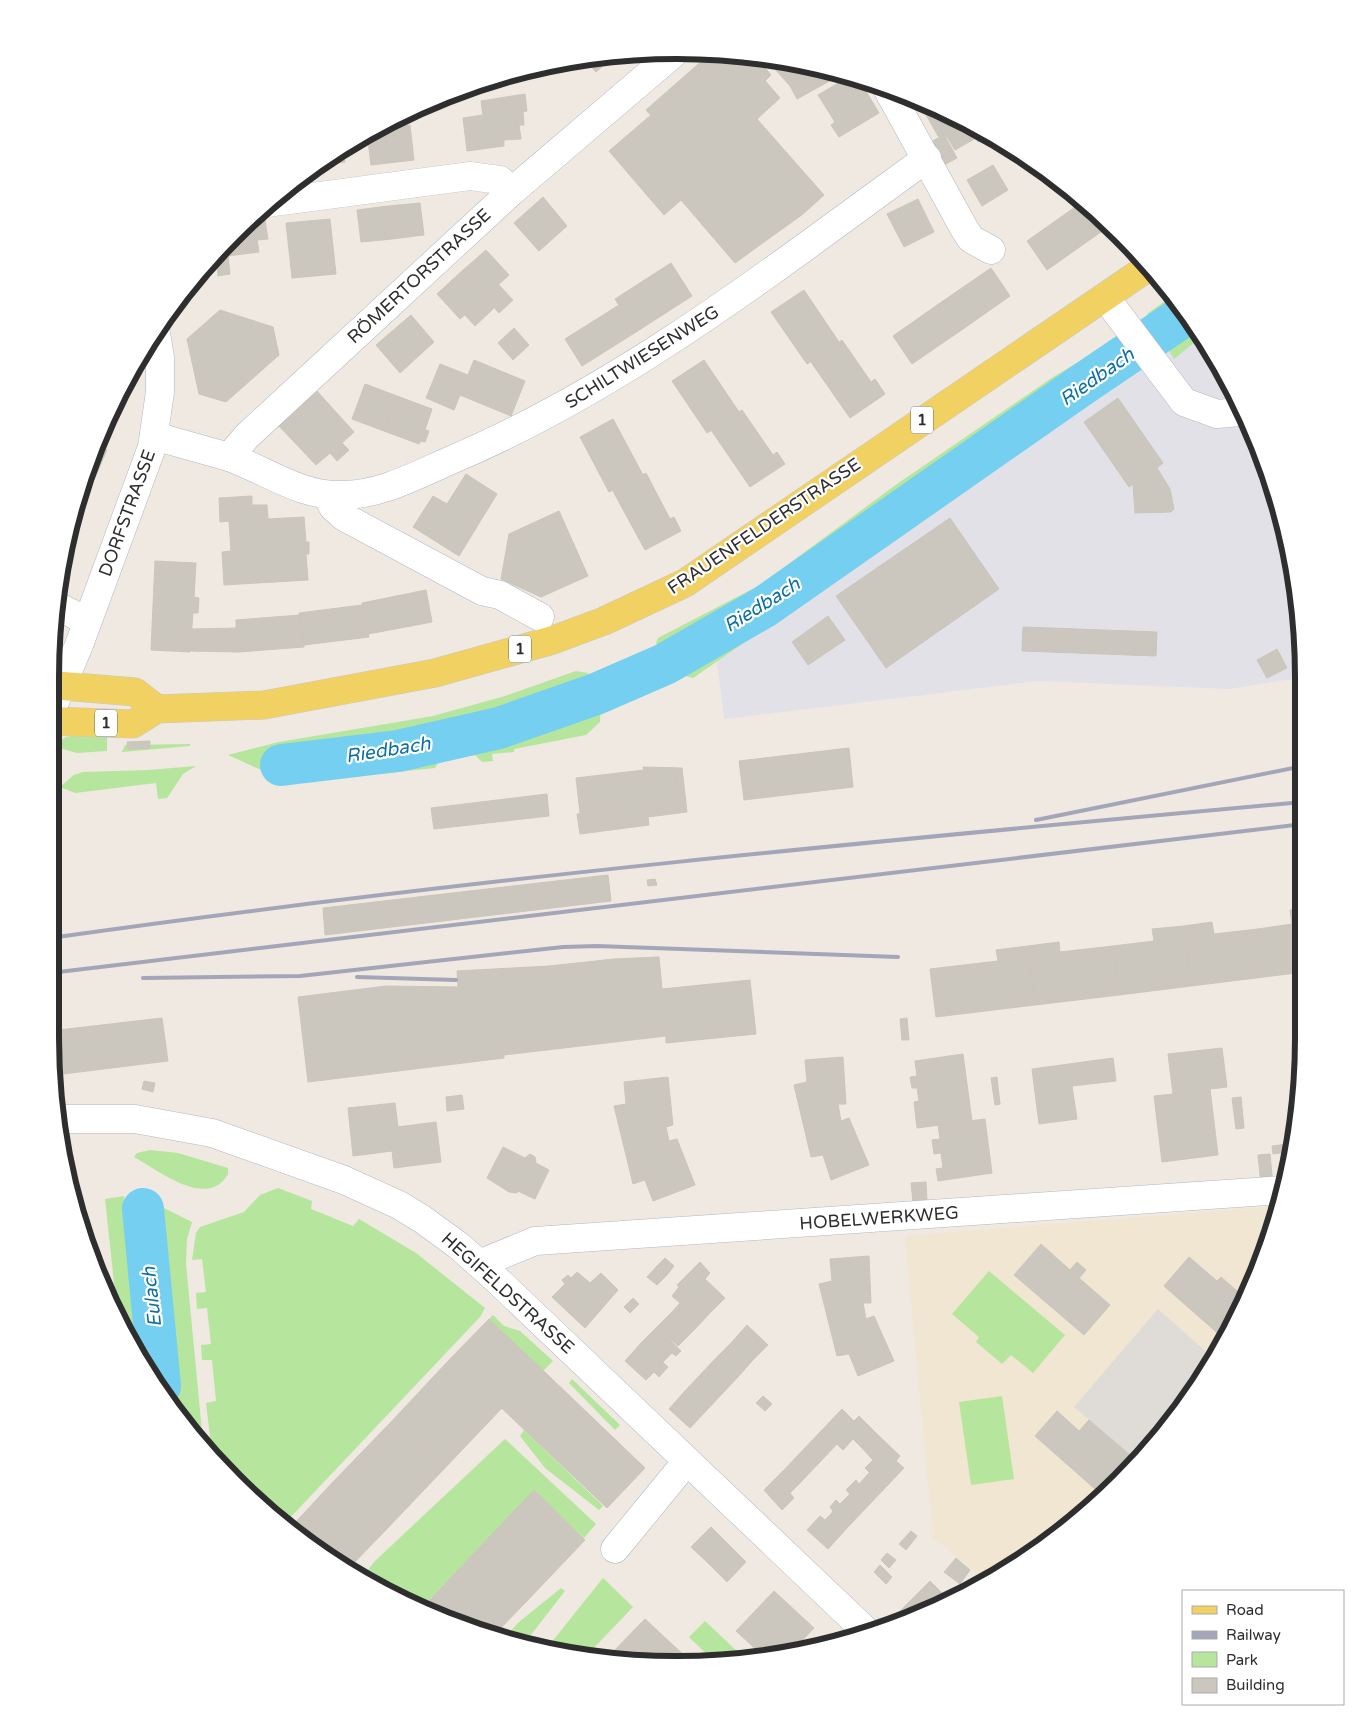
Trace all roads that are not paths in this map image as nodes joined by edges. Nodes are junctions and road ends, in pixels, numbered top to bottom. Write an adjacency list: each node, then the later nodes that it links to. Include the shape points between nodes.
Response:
1 (667, 59): 4 (street, RÖMERTORSTRASSE)
2 (893, 98): 3 (street)
3 (927, 158): 6 (street, via 965,230); 13 (street, SCHILTWIESENWEG, via 712,314 574,400 517,431 402,482 358,494)
4 (511, 192): 5 (street, via 500,180 470,176); 12 (street, RÖMERTORSTRASSE, via 247,436)
5 (282, 202)
6 (991, 250)
7 (1143, 271): 8 (main road, FRAUENFELDERSTRASSE / 1)
8 (1105, 298): 10 (street, via 1184,402 1217,414); 19 (main road, FRAUENFELDERSTRASSE / 1, via 684,583 604,621 553,640 435,673 264,705)
9 (158, 343): 11 (street, DORFSTRASSE, via 160,392)
10 (1235, 412)
11 (154, 436): 12 (street); 16 (street, DORFSTRASSE)
12 (229, 457): 13 (street, SCHILTWIESENWEG, via 292,486)
13 (327, 495): 15 (street, via 333,507 344,517 482,591 500,595)
14 (63, 609): 16 (street)
15 (540, 617)
16 (87, 621): 17 (street, DORFSTRASSE)
17 (59, 682)
18 (59, 686): 19 (main road, 1, via 135,692)
19 (157, 709): 20 (main road, FRAUENFELDERSTRASSE / 1, via 133,724)
20 (59, 721)
21 (64, 1119): 23 (street, HEGIFELDSTRASSE, via 135,1119 212,1133 260,1149 344,1180 399,1205 442,1232)
22 (1276, 1190): 23 (street, HOBELWERKWEG, via 535,1241)
23 (479, 1264): 24 (street, HEGIFELDSTRASSE)
24 (687, 1461): 25 (street); 26 (street, HEGIFELDSTRASSE)
25 (615, 1549)
26 (862, 1627)

